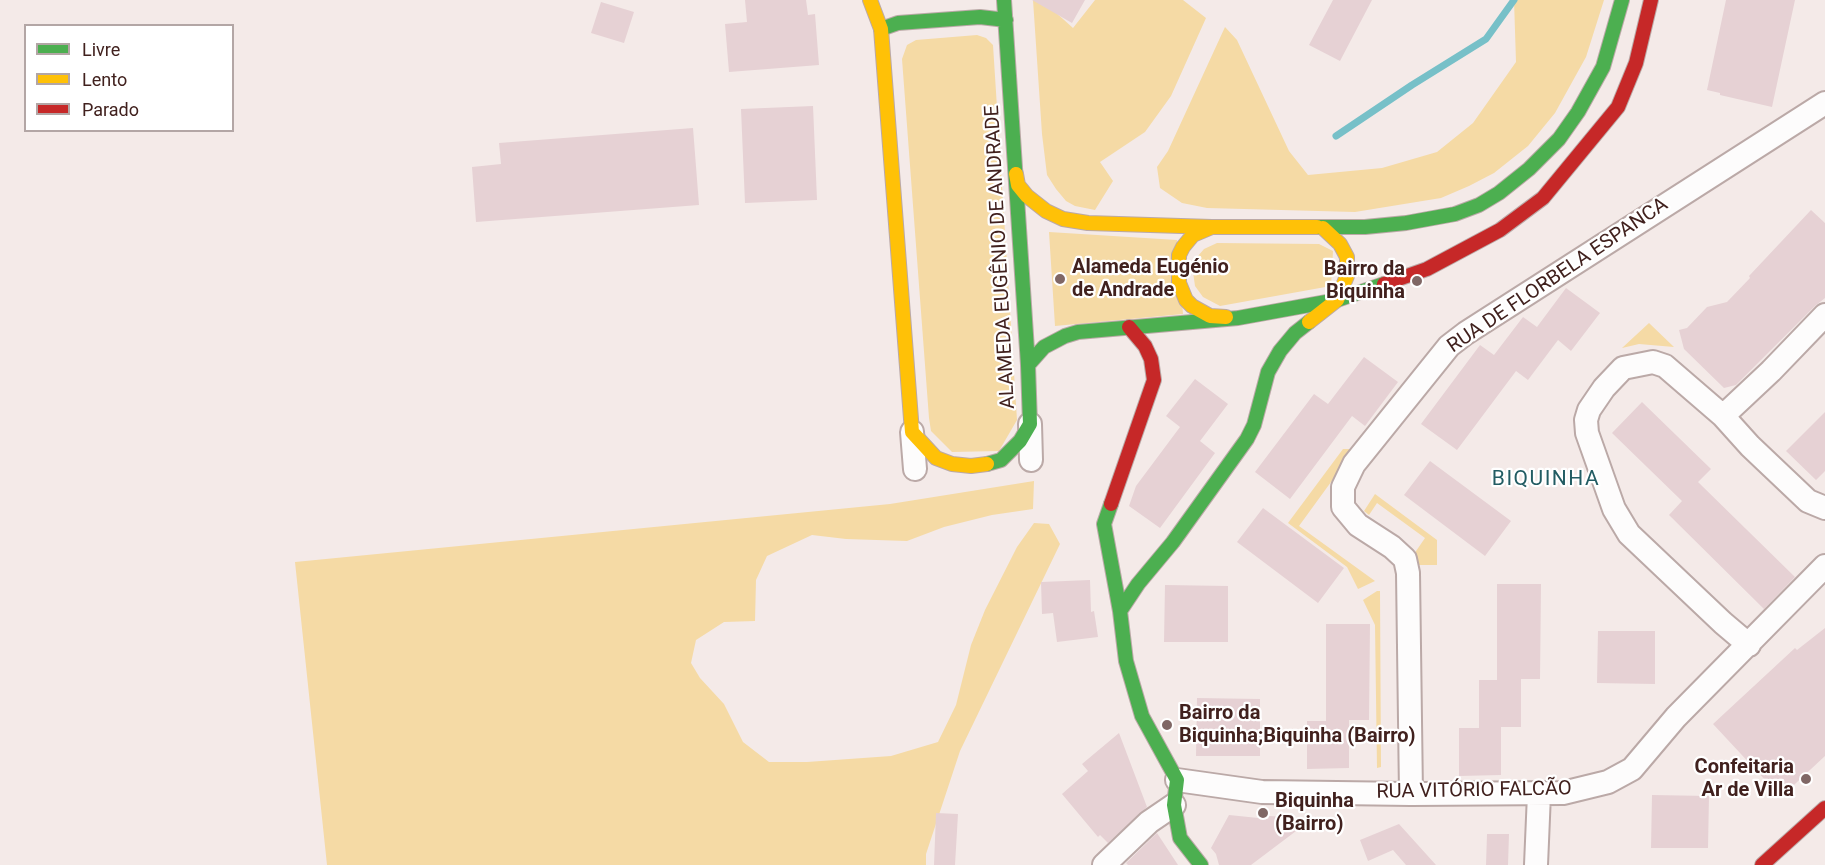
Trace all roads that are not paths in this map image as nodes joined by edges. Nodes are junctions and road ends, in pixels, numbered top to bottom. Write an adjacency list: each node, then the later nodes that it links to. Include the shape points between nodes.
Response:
1 (870, 0): 6 (street)
2 (1004, 0): 5 (street, ALAMEDA EUGÊNIO DE ANDRADE)
3 (1622, 0): 10 (street, via 1603,68 1578,112 1559,139 1499,193 1455,214 1396,224)
4 (1651, 0): 11 (street, via 1636,63 1618,107 1543,198 1500,230 1427,268)
5 (1006, 20): 6 (street, via 980,17 898,23); 8 (street, ALAMEDA EUGÊNIO DE ANDRADE)
6 (881, 29): 18 (street)
7 (1825, 103): 26 (street, RUA DE FLORBELA ESPANCA, via 1449,346 1354,464 1343,487 1344,507 1358,525 1405,559 1408,573)
8 (1016, 172): 9 (street, via 1018,185 1027,196 1063,219); 15 (street, ALAMEDA EUGÊNIO DE ANDRADE)
9 (1212, 226): 10 (street); 13 (street, via 1193,235 1183,247 1179,255 1179,283 1186,300 1199,311)
10 (1323, 228): 11 (street, via 1336,239 1347,257 1347,276)
11 (1337, 300): 13 (street); 23 (street, via 1295,333 1280,351 1268,372 1247,439)
12 (1825, 315): 16 (street)
13 (1238, 318): 14 (street)
14 (1129, 327): 15 (street, via 1065,336 1044,348); 23 (street, via 1145,346 1154,380 1104,524)
15 (1028, 365): 17 (street, ALAMEDA EUGÊNIO DE ANDRADE)
16 (1723, 416): 21 (street, via 1808,501); 24 (street, via 1665,366 1653,362 1623,368 1588,410 1586,420 1614,509 1629,534)
17 (1030, 424): 18 (street, ALAMEDA EUGÊNIO DE ANDRADE, via 1009,454 981,466 952,464 936,458); 19 (street)
18 (912, 432): 20 (street)
19 (1031, 460)
20 (915, 469)
21 (1825, 508)
22 (1825, 566): 24 (street, RUA VITÓRIO FALCÃO)
23 (1119, 611): 25 (street, via 1126,661 1142,716)
24 (1749, 645): 27 (street, RUA VITÓRIO FALCÃO, via 1676,717 1632,769 1591,787)
25 (1177, 780): 26 (street, RUA VITÓRIO FALCÃO, via 1262,792); 28 (street)
26 (1411, 794): 27 (street, RUA VITÓRIO FALCÃO)
27 (1539, 794): 32 (street)
28 (1174, 805): 30 (street, via 1149,822); 31 (street, via 1180,838)
29 (1825, 808): 33 (street)
30 (1104, 865)
31 (1201, 865)
32 (1536, 865)
33 (1762, 865)

